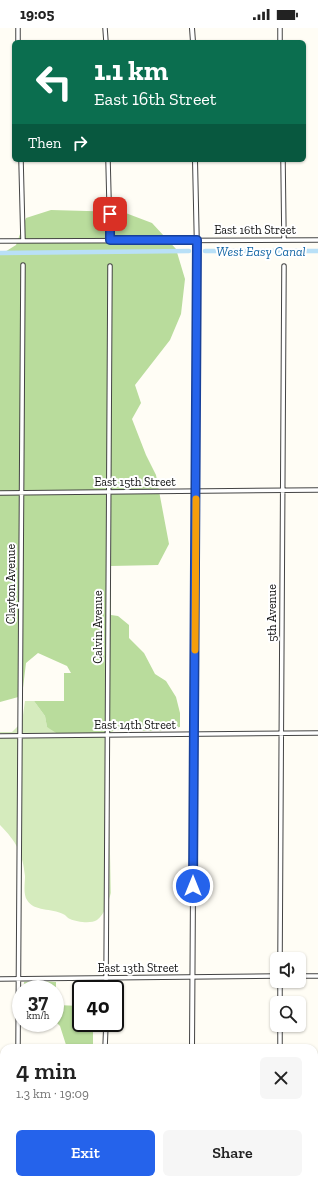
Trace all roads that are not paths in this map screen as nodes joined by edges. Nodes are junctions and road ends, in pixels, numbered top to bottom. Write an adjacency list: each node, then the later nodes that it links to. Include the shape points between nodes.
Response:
1 (18, 28): 5 (street)
2 (105, 28): 6 (street)
3 (192, 28): 7 (street)
4 (280, 28): 8 (street)
5 (18, 40)
6 (106, 40)
7 (193, 40)
8 (280, 40)
9 (21, 162): 18 (street)
10 (108, 162): 13 (street)
11 (195, 162): 14 (street)
12 (282, 162): 15 (street)
13 (110, 240): 14 (street, East 16th Street); 18 (street, East 16th Street)
14 (197, 240): 15 (street, East 16th Street); 25 (street)
15 (284, 240): 16 (street, East 16th Street)
16 (318, 240)
17 (0, 241): 18 (street, East 16th Street)
18 (23, 241)
19 (23, 265): 27 (street, Clayton Avenue)
20 (110, 266): 24 (street, Calvin Avenue)
21 (284, 266): 22 (street, 5th Avenue)
22 (283, 490): 23 (street, East 15th Street); 25 (street, East 15th Street); 28 (street, 5th Avenue)
23 (318, 490)
24 (109, 492): 25 (street, East 15th Street); 27 (street, East 15th Street); 31 (street, Calvin Avenue)
25 (196, 492): 30 (street)
26 (0, 493): 27 (street, East 15th Street)
27 (21, 493): 33 (street, Clayton Avenue)
28 (282, 733): 29 (street, East 14th Street); 30 (street, East 14th Street); 34 (street, 5th Avenue)
29 (318, 733)
30 (194, 734): 31 (street, East 14th Street); 38 (street)
31 (107, 735): 33 (street, East 14th Street); 39 (street, Calvin Avenue)
32 (0, 736): 33 (street, East 14th Street)
33 (20, 736): 41 (street, Clayton Avenue)
34 (280, 952)
35 (270, 976): 38 (street, East 13th Street)
36 (306, 976): 37 (street)
37 (318, 976)
38 (193, 977): 39 (street, East 13th Street); 46 (street)
39 (106, 978): 41 (street, East 13th Street)
40 (0, 979): 41 (street, East 13th Street)
41 (18, 979): 44 (street, Clayton Avenue)
42 (106, 1032): 45 (street)
43 (280, 1032): 47 (street)
44 (18, 1044)
45 (105, 1044)
46 (192, 1044)
47 (280, 1044)

